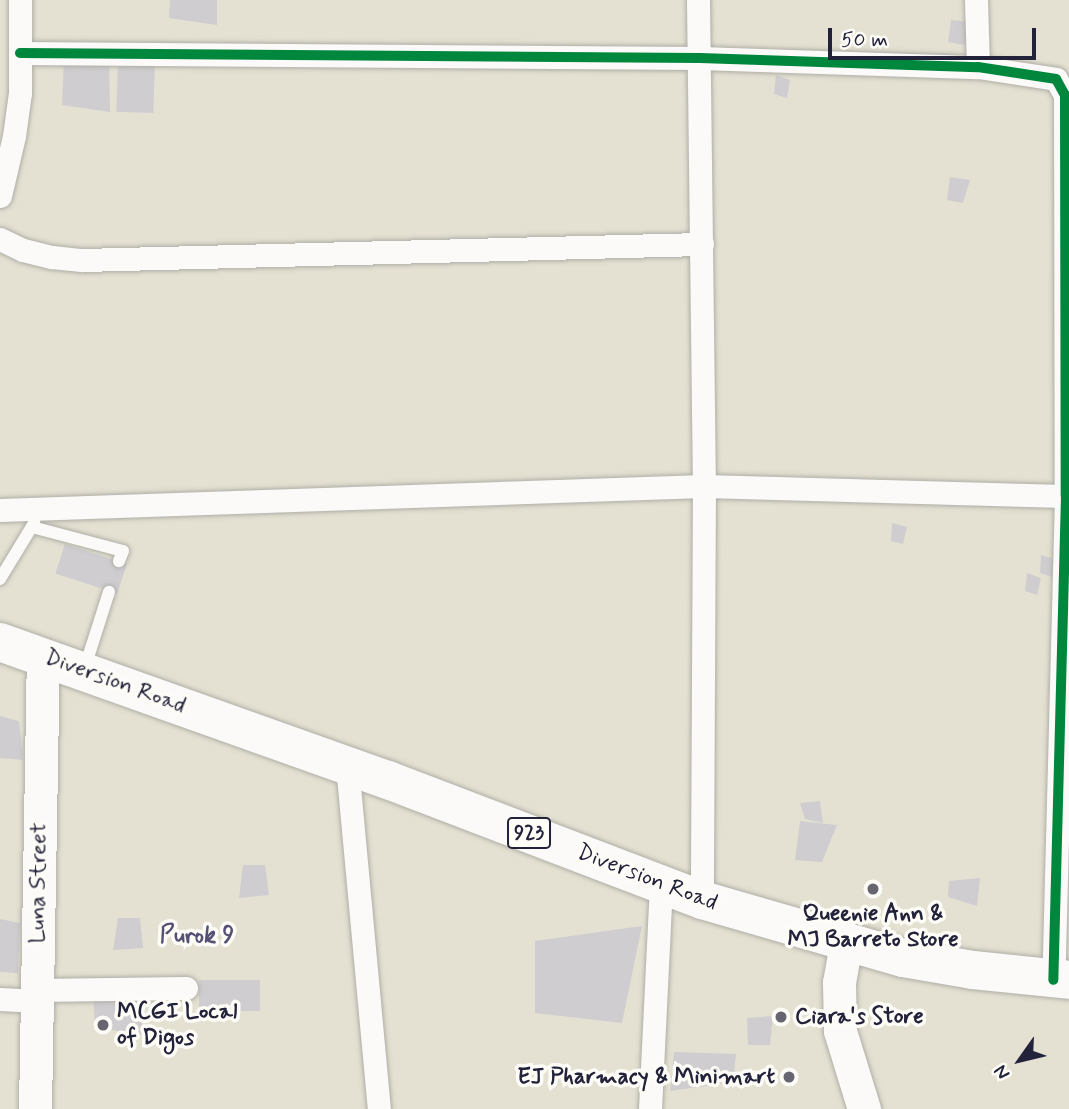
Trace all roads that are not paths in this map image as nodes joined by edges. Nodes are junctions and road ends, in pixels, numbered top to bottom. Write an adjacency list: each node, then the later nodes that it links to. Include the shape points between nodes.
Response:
1 (20, 0): 4 (street)
2 (698, 0): 5 (street)
3 (976, 0): 6 (street)
4 (20, 53): 5 (street); 7 (street, via 15,136)
5 (700, 58): 6 (street); 9 (street)
6 (978, 67): 11 (street, via 1056,79 1065,95)
7 (0, 196)
8 (0, 239): 9 (street, via 23,250 82,260)
9 (702, 244): 10 (street)
10 (704, 486): 11 (street); 13 (street); 22 (street)
11 (1066, 496): 24 (street)
12 (0, 510): 13 (street)
13 (37, 519): 14 (lane, via 122,551); 15 (lane)
14 (119, 561)
15 (0, 579)
16 (109, 592): 19 (lane)
17 (0, 642): 18 (highway, Diversion Road / 923)
18 (43, 657): 19 (highway, Diversion Road / 923); 26 (street, Luna Street)
19 (83, 671): 20 (highway, Diversion Road / 923)
20 (347, 765): 21 (highway, Diversion Road / 923); 29 (street)
21 (661, 883): 22 (highway, Diversion Road / 923); 30 (street)
22 (702, 900): 23 (highway, Diversion Road / 923)
23 (846, 943): 24 (highway, Diversion Road / 923, via 903,958); 31 (street, via 839,982 840,1031)
24 (1061, 980)
25 (186, 988): 26 (street)
26 (37, 996): 27 (street); 28 (street, Luna Street)
27 (0, 999)
28 (35, 1109)
29 (379, 1109)
30 (650, 1109)
31 (864, 1109)

